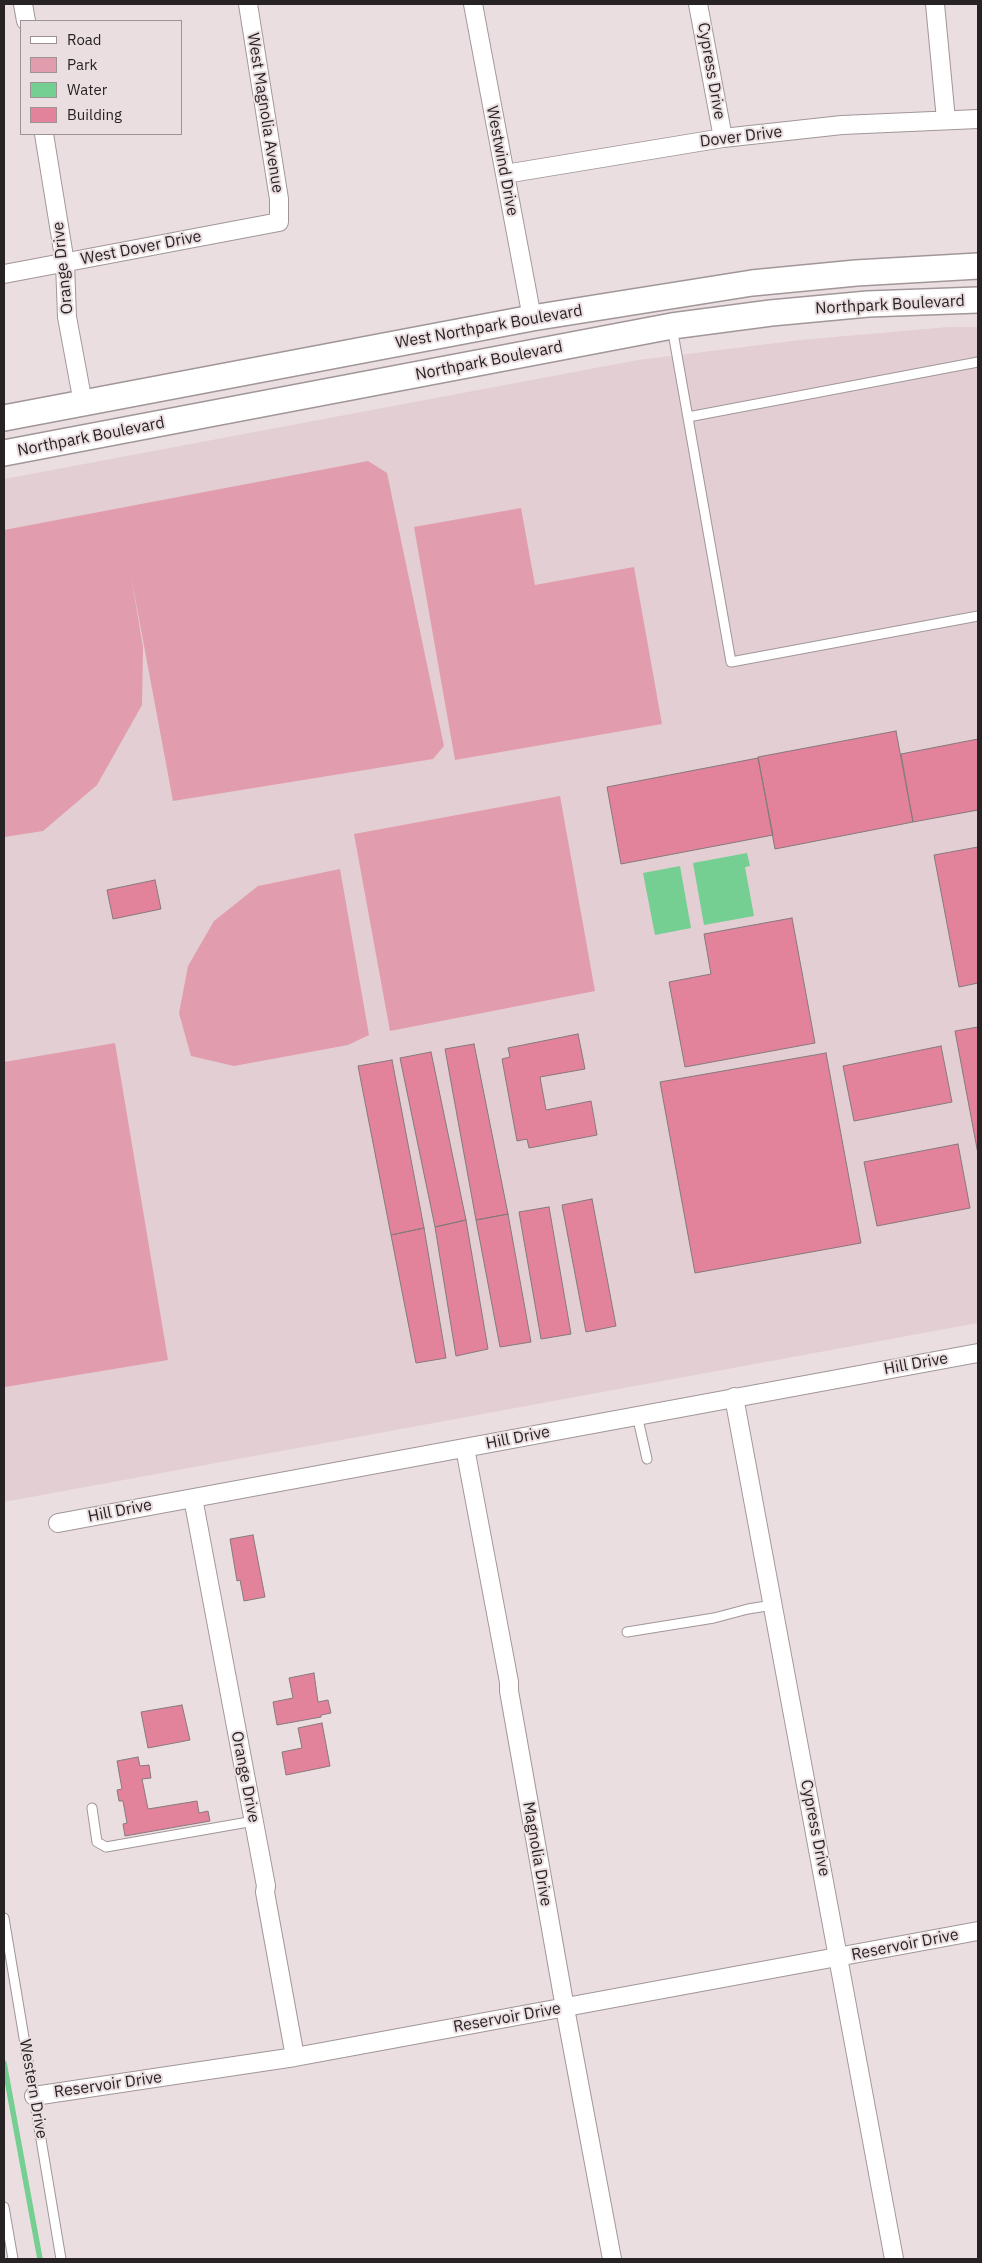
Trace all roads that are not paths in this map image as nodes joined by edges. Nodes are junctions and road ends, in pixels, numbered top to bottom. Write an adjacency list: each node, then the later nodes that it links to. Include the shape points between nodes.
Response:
1 (23, 4): 6 (street)
2 (248, 4): 12 (street, West Magnolia Avenue, via 279,199)
3 (473, 4): 11 (street, Westwind Drive)
4 (698, 4): 10 (street, Cypress Drive)
5 (935, 4): 8 (street)
6 (26, 20)
7 (978, 119): 8 (street, Dover Drive)
8 (946, 120): 10 (street, Dover Drive, via 842,125)
9 (44, 135): 13 (street, Orange Drive)
10 (723, 138): 11 (street, Dover Drive)
11 (505, 174): 17 (street, Westwind Drive)
12 (279, 222): 13 (street, West Dover Drive)
13 (65, 263): 15 (street, West Dover Drive); 20 (street, Orange Drive, via 67,317)
14 (978, 266): 17 (main road, West Northpark Boulevard, via 752,283)
15 (4, 274)
16 (978, 300): 18 (main road, Northpark Boulevard, via 868,304)
17 (532, 318): 20 (main road, West Northpark Boulevard)
18 (672, 326): 21 (lane); 23 (main road, Northpark Boulevard)
19 (978, 362): 21 (lane)
20 (83, 403): 22 (main road, West Northpark Boulevard); 23 (main road)
21 (688, 417): 25 (lane, via 731,662)
22 (4, 418)
23 (89, 437): 24 (main road, Northpark Boulevard)
24 (4, 453)
25 (978, 616)
26 (978, 1353): 27 (street, Hill Drive)
27 (734, 1397): 28 (street, Hill Drive); 33 (street, Cypress Drive)
28 (638, 1415): 29 (street, Hill Drive); 30 (lane)
29 (465, 1448): 31 (street, Hill Drive); 40 (street, Magnolia Drive, via 509,1682)
30 (647, 1459)
31 (193, 1498): 32 (street, Hill Drive); 36 (street, Orange Drive)
32 (58, 1523)
33 (773, 1605): 34 (lane); 39 (street, Cypress Drive)
34 (627, 1632)
35 (92, 1808): 36 (lane, via 98,1842 106,1847)
36 (254, 1822): 41 (street, Orange Drive)
37 (4, 1918): 42 (lane, Western Drive)
38 (978, 1931): 39 (street, Reservoir Drive)
39 (838, 1957): 40 (street, Reservoir Drive); 47 (street, Cypress Drive)
40 (564, 2008): 41 (street, Reservoir Drive); 46 (street, Magnolia Drive)
41 (295, 2057): 42 (street, Reservoir Drive)
42 (34, 2096): 45 (lane, Western Drive)
43 (4, 2207): 44 (lane)
44 (14, 2259)
45 (61, 2259)
46 (612, 2259)
47 (894, 2259)

